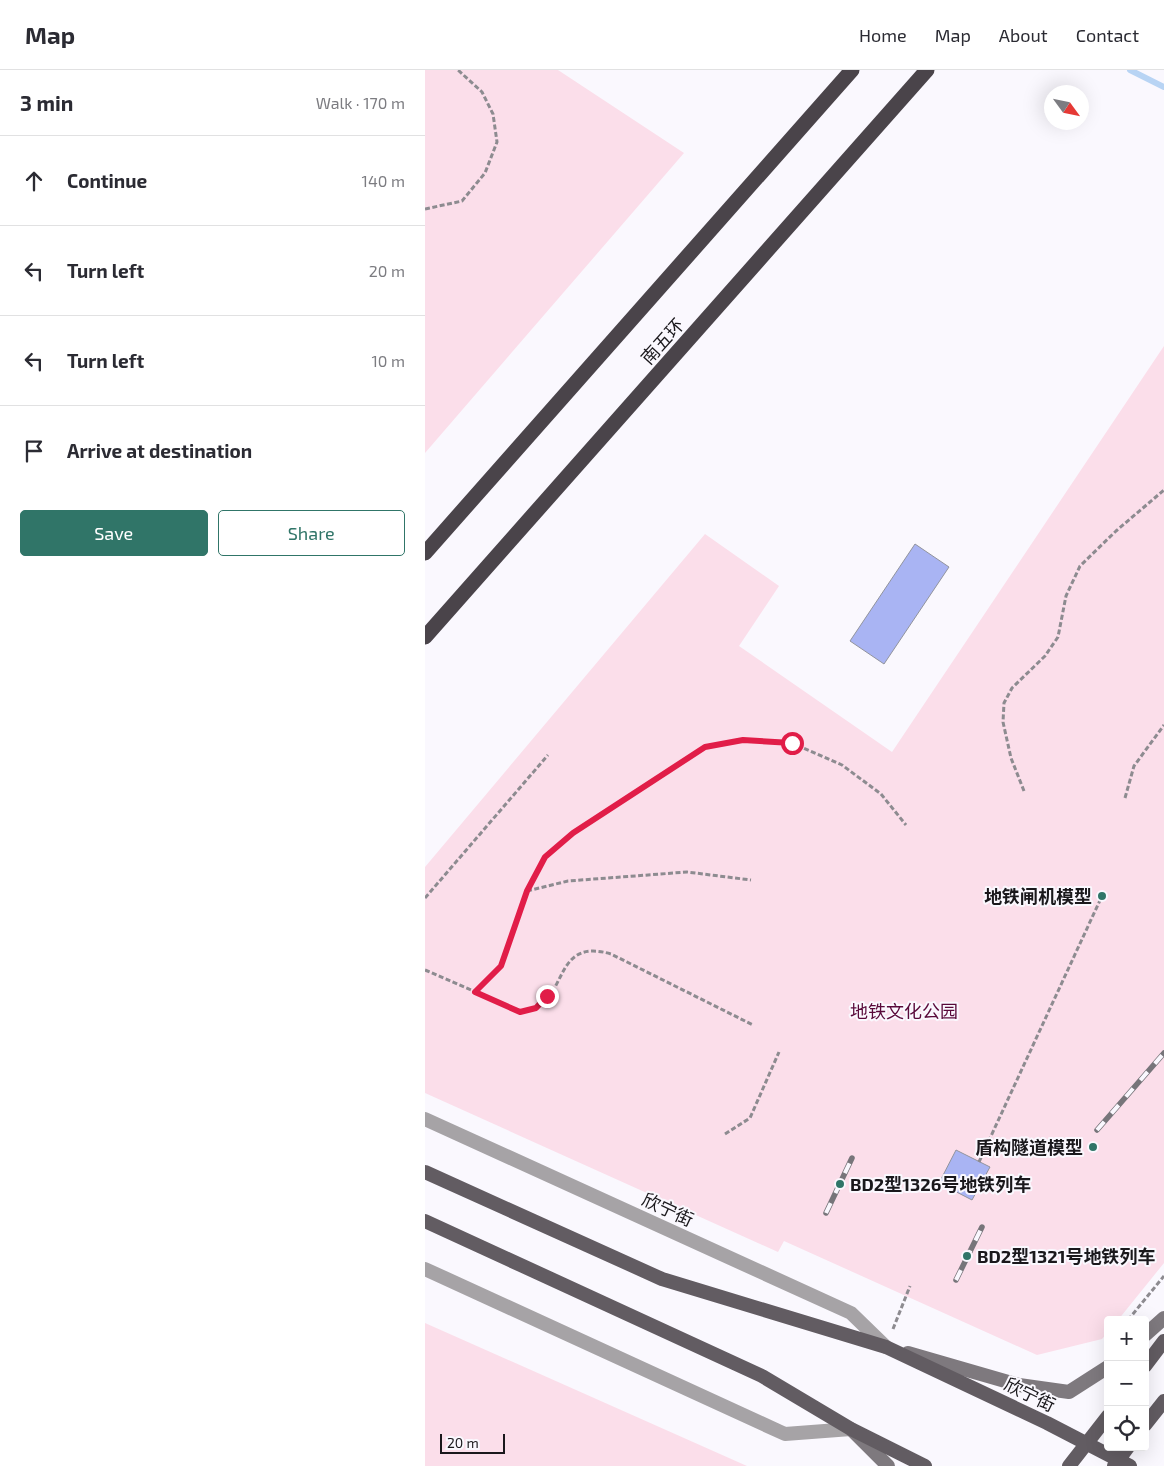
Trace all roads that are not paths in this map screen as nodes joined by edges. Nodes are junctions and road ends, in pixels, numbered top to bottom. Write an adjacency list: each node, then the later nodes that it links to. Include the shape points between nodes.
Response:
1 (852, 70): 3 (highway)
2 (927, 70): 4 (highway, 南五环)
3 (425, 553)
4 (425, 637)
5 (425, 1119): 12 (street, 欣宁街, via 851,1313)
6 (425, 1172): 12 (main road, 欣宁街, via 661,1278)
7 (425, 1221): 18 (main road, via 762,1376)
8 (425, 1270): 18 (street, via 785,1434)
9 (1164, 1318): 10 (main road)
10 (1149, 1331)
11 (1164, 1341): 13 (main road)
12 (886, 1347): 14 (main road, via 1019,1386 1069,1392); 19 (main road, 欣宁街)
13 (1149, 1361)
14 (1104, 1370)
15 (1164, 1401): 16 (main road)
16 (1149, 1420)
17 (1104, 1421): 19 (main road)
18 (851, 1429): 22 (main road); 23 (main road)
19 (1086, 1444): 21 (main road, 欣宁街); 24 (main road)
20 (1126, 1451): 21 (main road)
21 (1121, 1464)
22 (888, 1466)
23 (925, 1466)
24 (1069, 1466)

